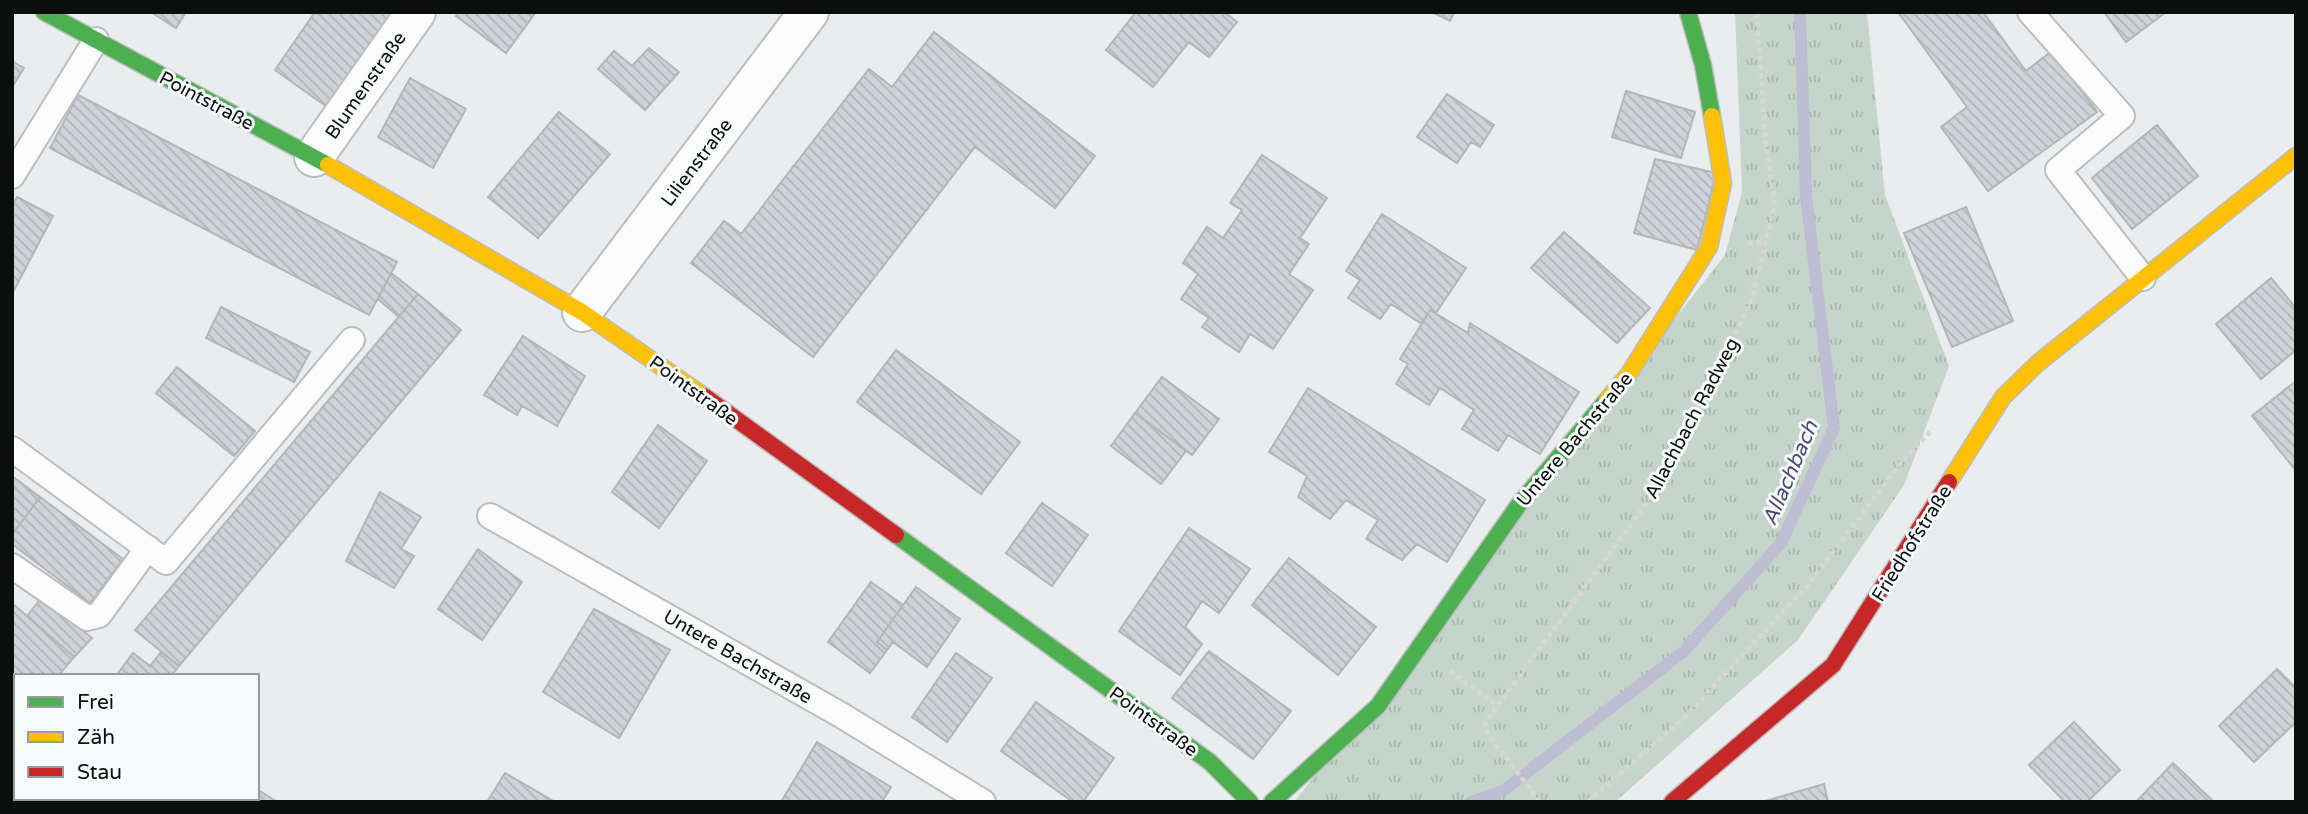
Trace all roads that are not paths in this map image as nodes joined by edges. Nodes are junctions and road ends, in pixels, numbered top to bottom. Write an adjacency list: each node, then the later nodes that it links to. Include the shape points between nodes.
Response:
1 (44, 12): 6 (street, Pointstraße)
2 (416, 12): 8 (street, Blumenstraße)
3 (809, 12): 11 (street, Lilienstraße)
4 (1688, 12): 19 (street, Untere Bachstraße, via 1703,65 1723,183 1709,247 1628,376 1520,503 1378,706)
5 (2030, 12): 10 (lane, via 2122,116 2058,170)
6 (96, 40): 8 (street, Pointstraße); 9 (lane)
7 (2296, 156): 10 (street, Friedhofstraße)
8 (314, 157): 11 (street, Pointstraße)
9 (12, 176)
10 (2143, 278): 20 (street, Friedhofstraße, via 2003,397 1833,665)
11 (582, 312): 18 (street, Pointstraße, via 1210,762)
12 (352, 340): 15 (lane, via 166,562)
13 (12, 449): 15 (lane)
14 (490, 516): 17 (lane, Untere Bachstraße, via 841,715)
15 (148, 548): 16 (lane, via 99,615 87,618)
16 (12, 566)
17 (983, 802)
18 (1250, 802)
19 (1272, 802)
20 (1672, 802)

